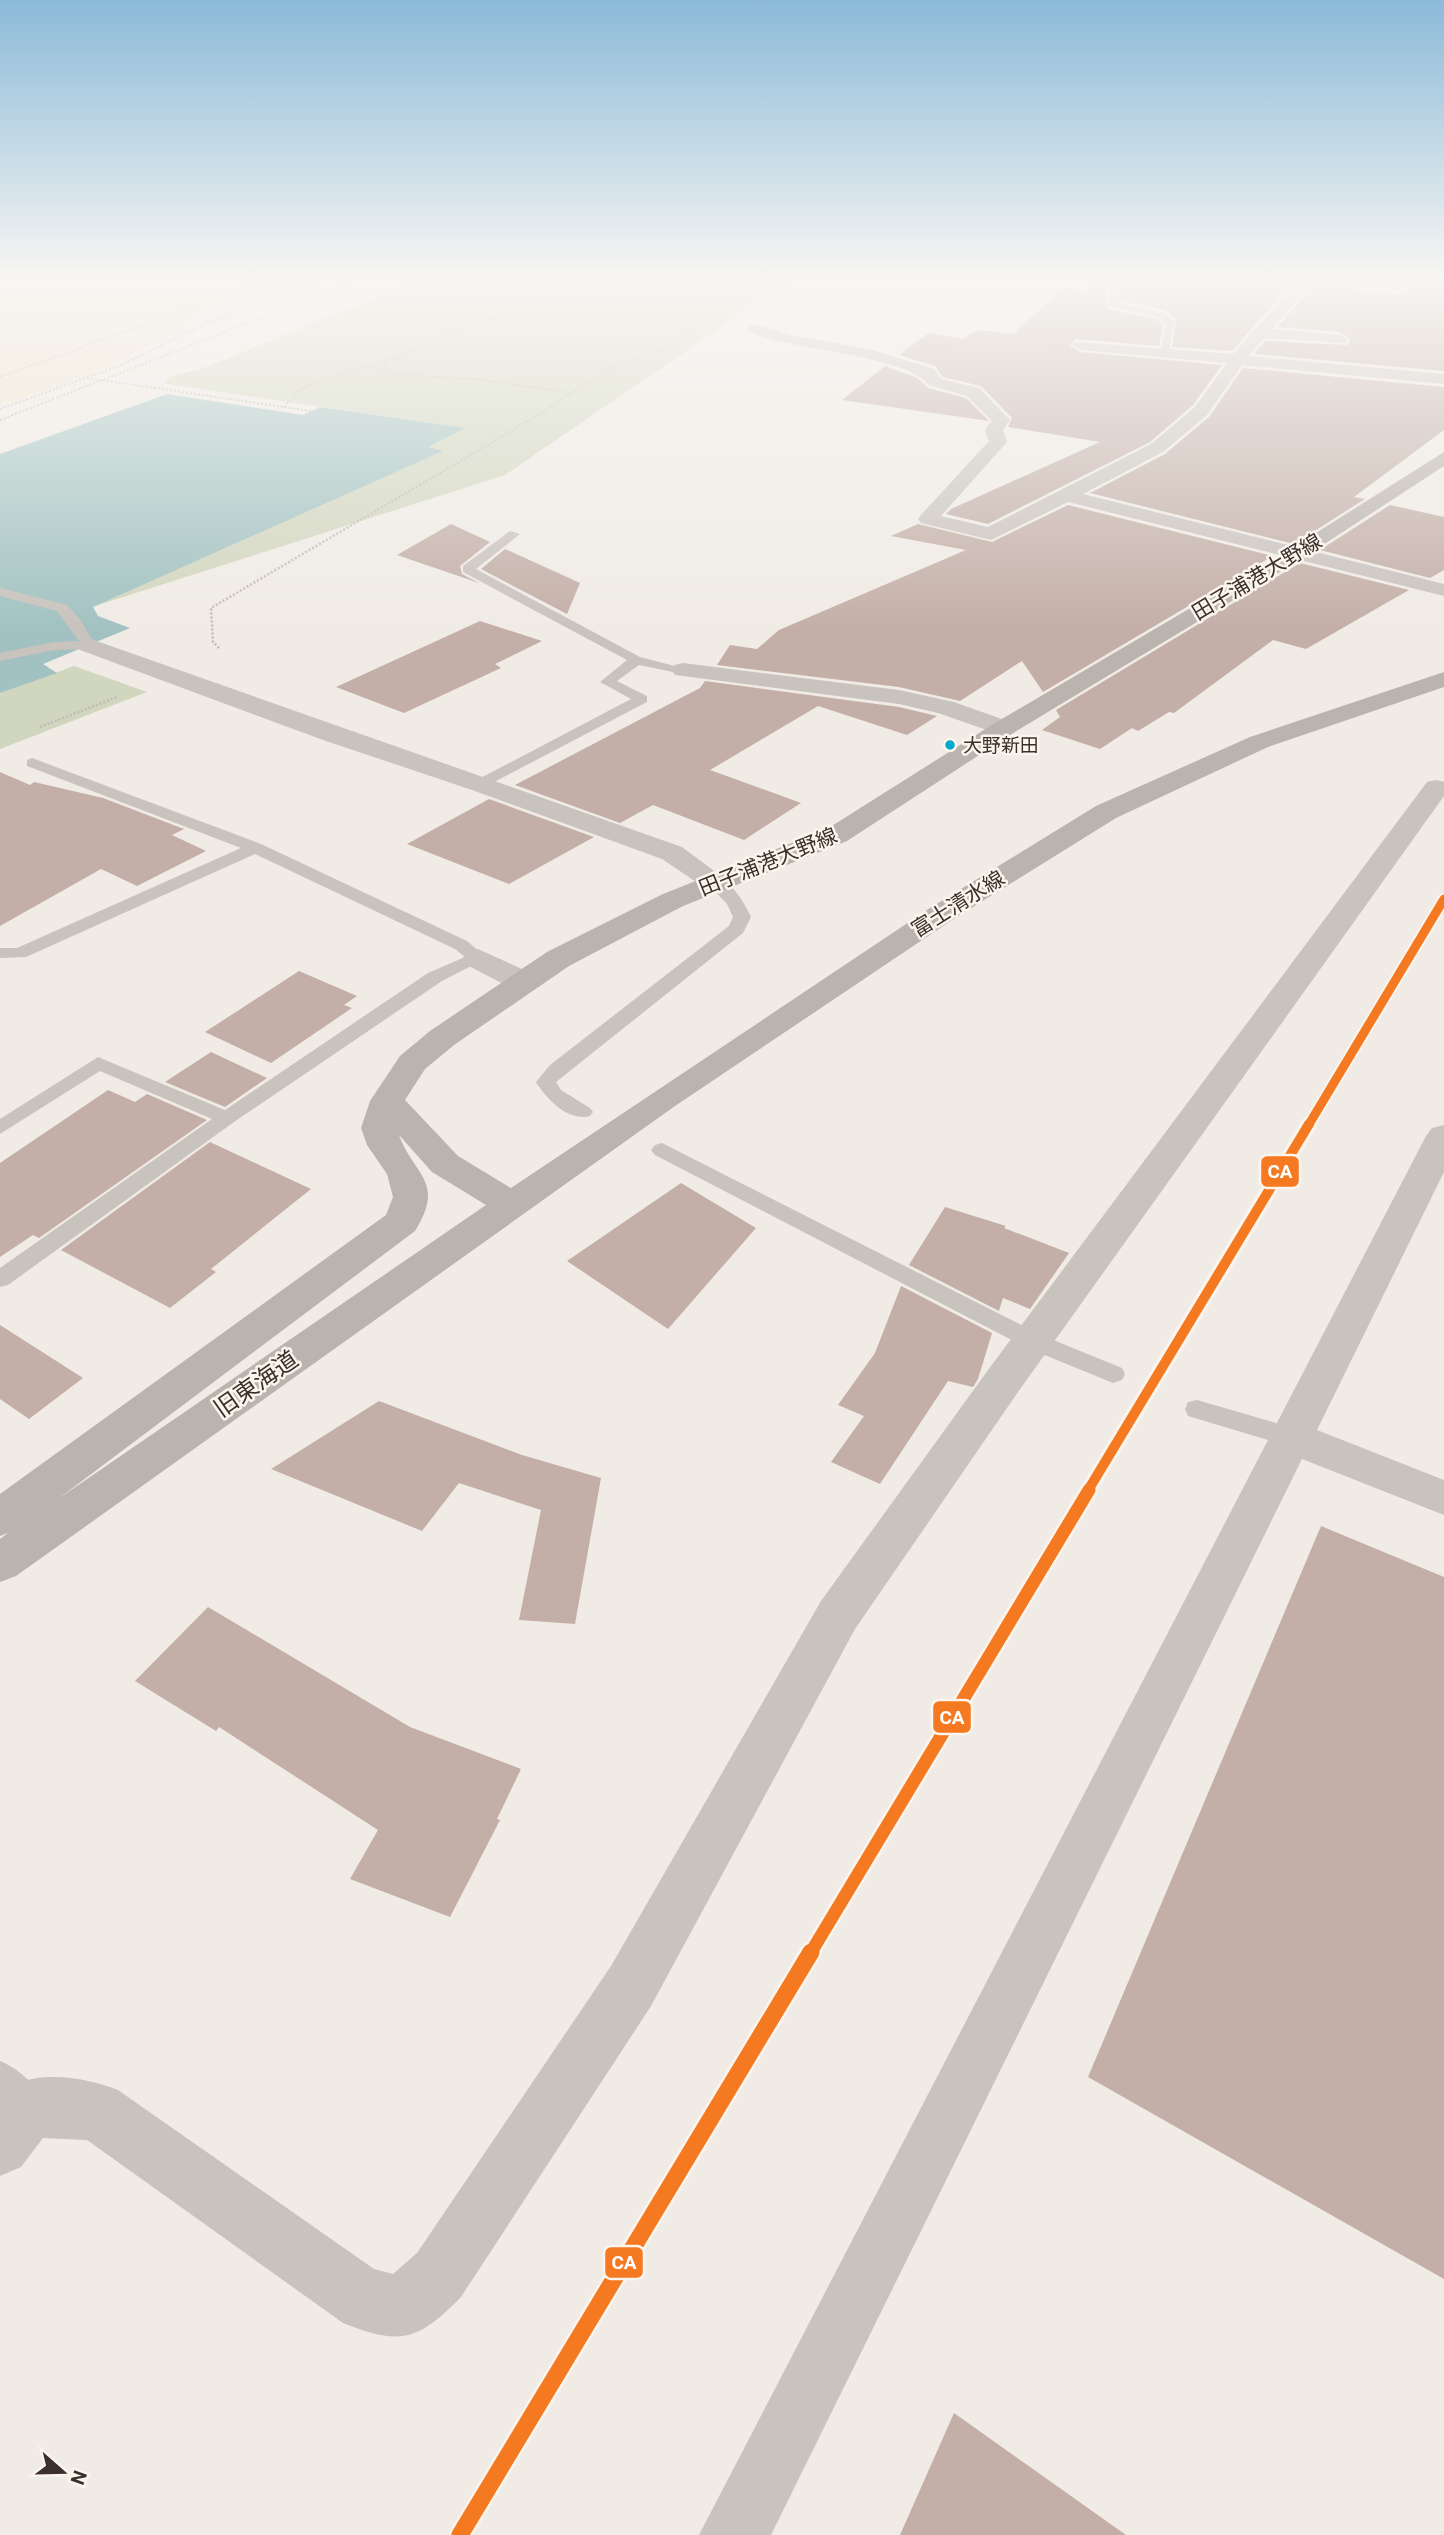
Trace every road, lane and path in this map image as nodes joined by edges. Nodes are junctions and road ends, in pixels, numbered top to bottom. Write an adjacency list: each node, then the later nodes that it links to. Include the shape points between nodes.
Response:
1 (41, 394): 9 (path)
2 (66, 394): 11 (path)
3 (194, 394): 8 (path)
4 (296, 394): 8 (path)
5 (569, 394): 19 (path, via 490,446 211,608 213,642)
6 (975, 394): 13 (street, via 1001,421 994,430 998,442 928,519 991,534)
7 (1212, 394): 13 (street, via 1157,449)
8 (284, 407): 10 (path)
9 (0, 409)
10 (311, 411)
11 (0, 420)
12 (1444, 458): 15 (main road, 田子浦港大野線)
13 (1067, 496): 15 (street)
14 (514, 534): 21 (lane, via 467,569)
15 (1296, 554): 16 (street); 25 (main road, 田子浦港大野線)
16 (1444, 590)
17 (0, 592): 18 (lane, via 62,608)
18 (88, 645): 20 (lane, via 54,646); 28 (street)
19 (220, 650)
20 (0, 657)
21 (636, 660): 22 (lane); 28 (lane, via 607,682 642,699)
22 (683, 670): 25 (street, via 899,697)
23 (1444, 679): 41 (main road, 富士清水線, via 1259,741 1106,812 941,914)
24 (128, 693): 26 (path)
25 (1004, 728): 31 (main road, 田子浦港大野線, via 838,835)
26 (32, 730)
27 (32, 763): 30 (lane)
28 (481, 784): 31 (street, via 672,853)
29 (1436, 788): 43 (street)
30 (255, 848): 32 (lane, via 20,953); 33 (lane, via 461,945)
31 (715, 882): 34 (main road, 田子浦港大野線, via 599,936); 36 (lane, via 742,916 737,929 546,1082 553,1094)
32 (0, 953)
33 (478, 958): 34 (street); 37 (lane, via 435,977)
34 (522, 981): 35 (main road, 田子浦港大野線, via 412,1063)
35 (387, 1101): 41 (main road, via 445,1164); 48 (main road, via 379,1128 384,1145 405,1173 411,1197 402,1222)
36 (583, 1112)
37 (227, 1118): 38 (lane, via 98,1063); 42 (lane)
38 (0, 1128)
39 (1444, 1136): 46 (street)
40 (662, 1150): 43 (lane)
41 (512, 1205): 49 (main road, 旧東海道)
42 (0, 1279)
43 (1033, 1341): 44 (lane); 50 (street, via 838,1615 631,1986 439,2275 411,2303 378,2308 351,2292 97,2111)
44 (1113, 1374)
45 (1197, 1409): 46 (lane)
46 (1291, 1437): 47 (street); 52 (street)
47 (1444, 1498)
48 (0, 1518)
49 (0, 1563)
50 (15, 2092): 51 (street)
51 (0, 2146)
52 (734, 2535)

